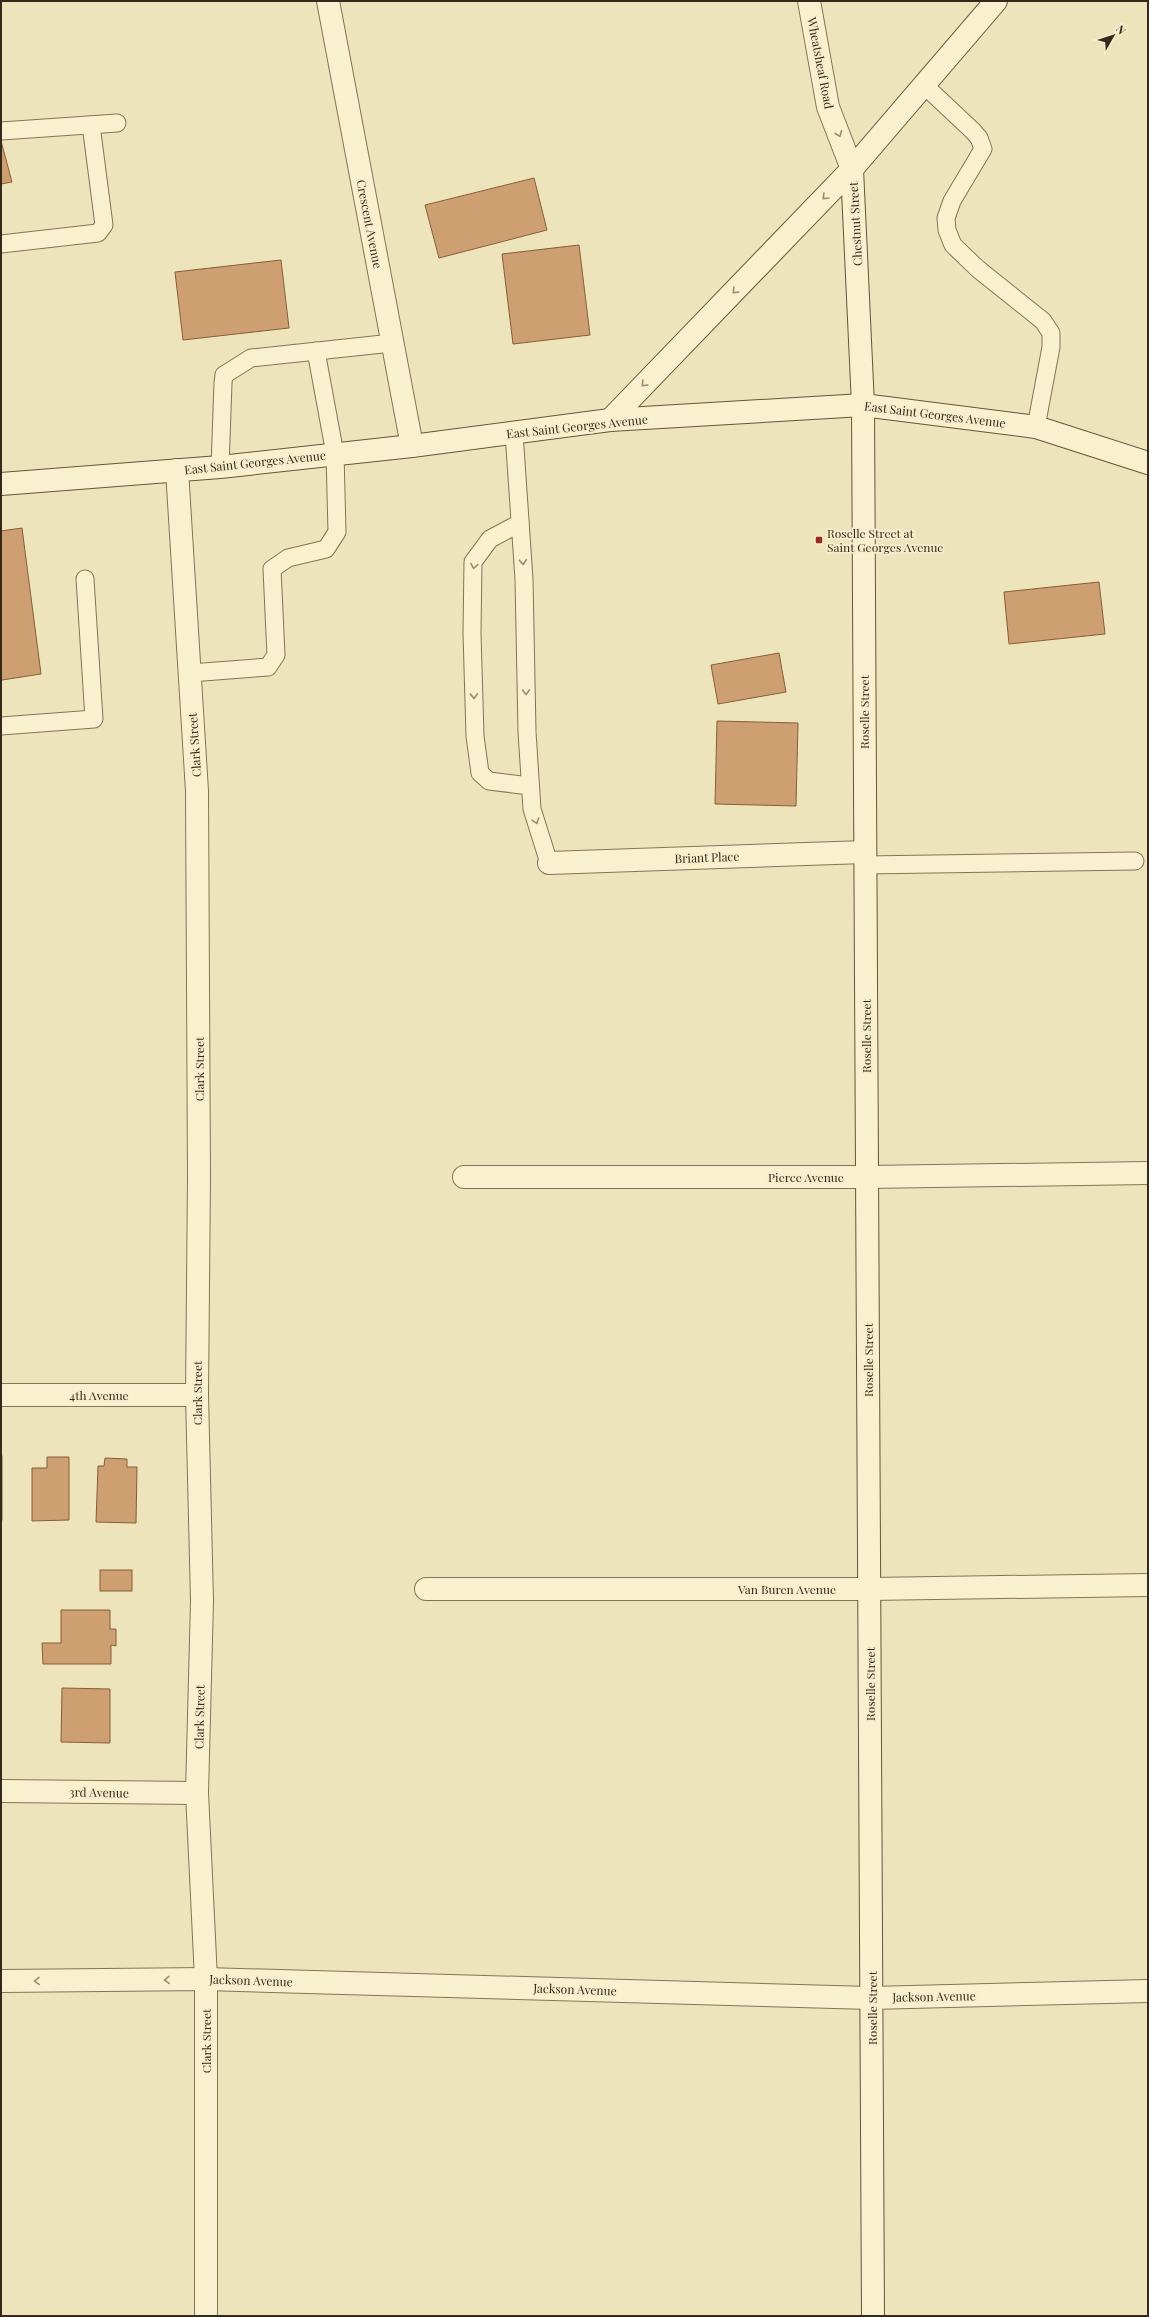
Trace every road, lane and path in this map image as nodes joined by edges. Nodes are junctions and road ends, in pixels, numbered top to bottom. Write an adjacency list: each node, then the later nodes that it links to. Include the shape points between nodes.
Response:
1 (328, 1): 10 (street, Crescent Avenue)
2 (809, 1): 8 (street, Wheatsheaf Road, one-way to 8, via 828,107)
3 (996, 1): 4 (street, Chestnut Street)
4 (924, 85): 8 (street, Chestnut Street); 14 (lane, via 980,138 983,149 956,194 946,218 947,230 954,245 1009,296 1043,320 1051,333 1051,347)
5 (117, 123): 6 (lane)
6 (91, 125): 7 (lane); 9 (lane, via 104,225 98,234)
7 (1, 131)
8 (852, 169): 12 (street, Chestnut Street); 13 (street, one-way to 13)
9 (1, 244)
10 (392, 343): 11 (lane); 16 (street, Crescent Avenue)
11 (316, 351): 17 (lane); 19 (lane, via 251,358 224,375)
12 (863, 405): 13 (street, East Saint Georges Avenue); 14 (street, East Saint Georges Avenue); 27 (street, Roselle Street)
13 (610, 420): 15 (street, East Saint Georges Avenue)
14 (1036, 427): 18 (street, East Saint Georges Avenue)
15 (514, 433): 16 (street, East Saint Georges Avenue); 22 (lane)
16 (412, 446): 17 (street, East Saint Georges Avenue)
17 (335, 454): 19 (street, East Saint Georges Avenue); 24 (lane, via 337,532 326,549 288,558 272,569 276,655 268,667)
18 (1148, 463)
19 (220, 467): 20 (street, East Saint Georges Avenue)
20 (177, 470): 21 (street, East Saint Georges Avenue); 24 (street, Clark Street)
21 (1, 484)
22 (520, 523): 26 (lane, one-way to 26); 26 (lane, one-way to 26, via 490,539 473,562 475,736 480,772 489,781)
23 (85, 579): 25 (lane, via 94,719)
24 (190, 673): 34 (street, Clark Street, via 197,791)
25 (1, 726)
26 (530, 786): 29 (lane, one-way to 29, via 532,809)
27 (865, 858): 28 (lane); 29 (street, Briant Place); 32 (street, Roselle Street)
28 (1135, 861)
29 (549, 862)
30 (1148, 1173): 32 (street, Pierce Avenue)
31 (464, 1177): 32 (street, Pierce Avenue)
32 (867, 1177): 37 (street, Roselle Street)
33 (1, 1395): 34 (street, 4th Avenue)
34 (197, 1395): 39 (street, Clark Street, via 202,1601)
35 (1148, 1585): 37 (street, Van Buren Avenue)
36 (426, 1588): 37 (street, Van Buren Avenue)
37 (870, 1589): 43 (street, Roselle Street)
38 (1, 1791): 39 (street, 3rd Avenue)
39 (197, 1793): 40 (street, Clark Street)
40 (206, 1979): 41 (street, Jackson Avenue, one-way to 41); 43 (street, Jackson Avenue); 44 (street, Clark Street)
41 (1, 1981)
42 (1148, 1991): 43 (street, Jackson Avenue)
43 (872, 1998): 45 (street, Roselle Street)
44 (206, 2316)
45 (874, 2316)

